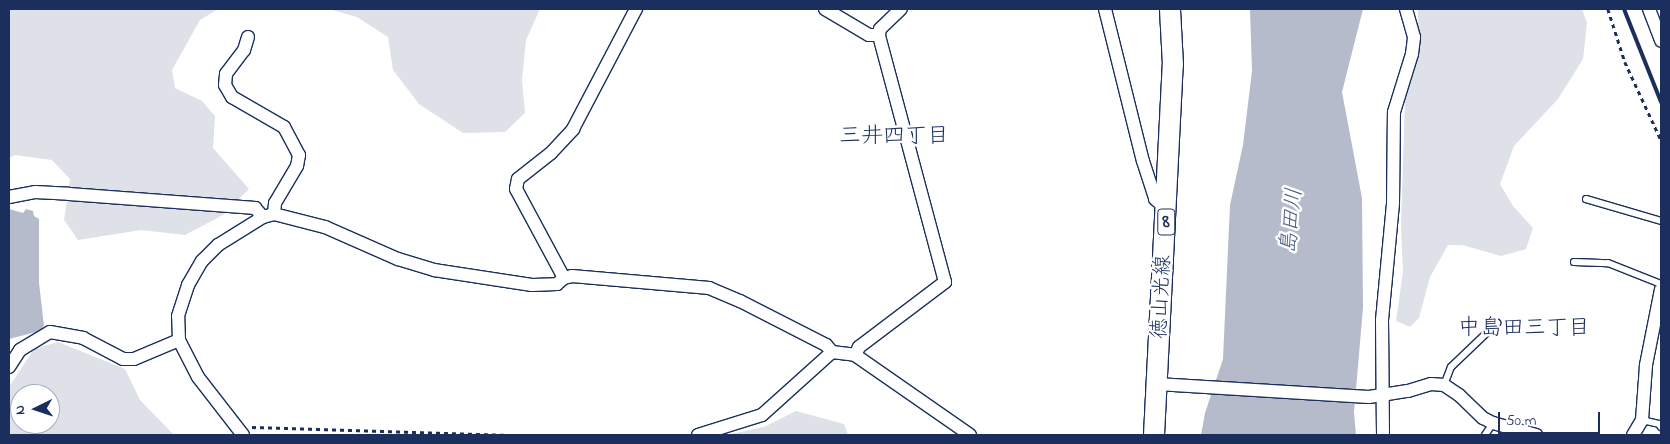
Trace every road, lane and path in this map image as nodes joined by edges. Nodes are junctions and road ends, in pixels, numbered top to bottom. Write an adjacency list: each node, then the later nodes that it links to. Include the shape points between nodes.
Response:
1 (636, 9): 19 (street, via 573,129 551,153 518,179 516,189)
2 (826, 9): 9 (street, via 869,35)
3 (901, 9): 9 (street, via 880,29)
4 (1105, 9): 15 (street, via 1143,161 1155,199)
5 (1170, 9): 15 (main road, 徳山光線 / 8, via 1173,65)
6 (1406, 9): 29 (street, via 1414,37 1394,112 1393,203)
7 (1608, 9): 12 (path, via 1625,62)
8 (1649, 9): 11 (street)
9 (879, 35): 25 (street, via 945,282 860,347)
10 (248, 37): 16 (street, via 244,50 226,74 225,84 232,97 284,127 299,155 297,166)
11 (1661, 41)
12 (1661, 140)
13 (9, 197): 16 (street, via 35,192 69,194 255,208)
14 (1586, 198): 17 (lane)
15 (1167, 209): 27 (main road, 徳山光線 / 8)
16 (268, 215): 19 (street, via 325,227 398,260 434,270 532,285 557,284); 23 (street, via 218,245 202,261 188,285 178,316)
17 (1661, 221)
18 (1574, 262): 20 (lane, via 1608,263)
19 (564, 278): 24 (street, via 572,276 709,288 826,345)
20 (1661, 284)
21 (1661, 289): 30 (street, via 1646,365)
22 (1497, 323): 28 (lane, via 1451,367)
23 (179, 340): 26 (street, via 134,359 123,359 82,338 50,332 20,350); 33 (street, via 198,377)
24 (832, 352): 25 (street); 35 (street, via 762,415)
25 (856, 355): 36 (street)
26 (9, 367)
27 (1156, 384): 29 (street); 37 (main road, 徳山光線 / 8)
28 (1444, 385): 29 (street, via 1431,384); 31 (street)
29 (1375, 396): 38 (street)
30 (1642, 420): 32 (lane); 41 (street)
31 (1493, 423): 39 (lane); 40 (street)
32 (1660, 424)
33 (243, 433): 34 (path, via 262,426)
34 (510, 435)
35 (698, 435)
36 (970, 435)
37 (1154, 435)
38 (1383, 435)
39 (1485, 435)
40 (1536, 435)
41 (1633, 435)

